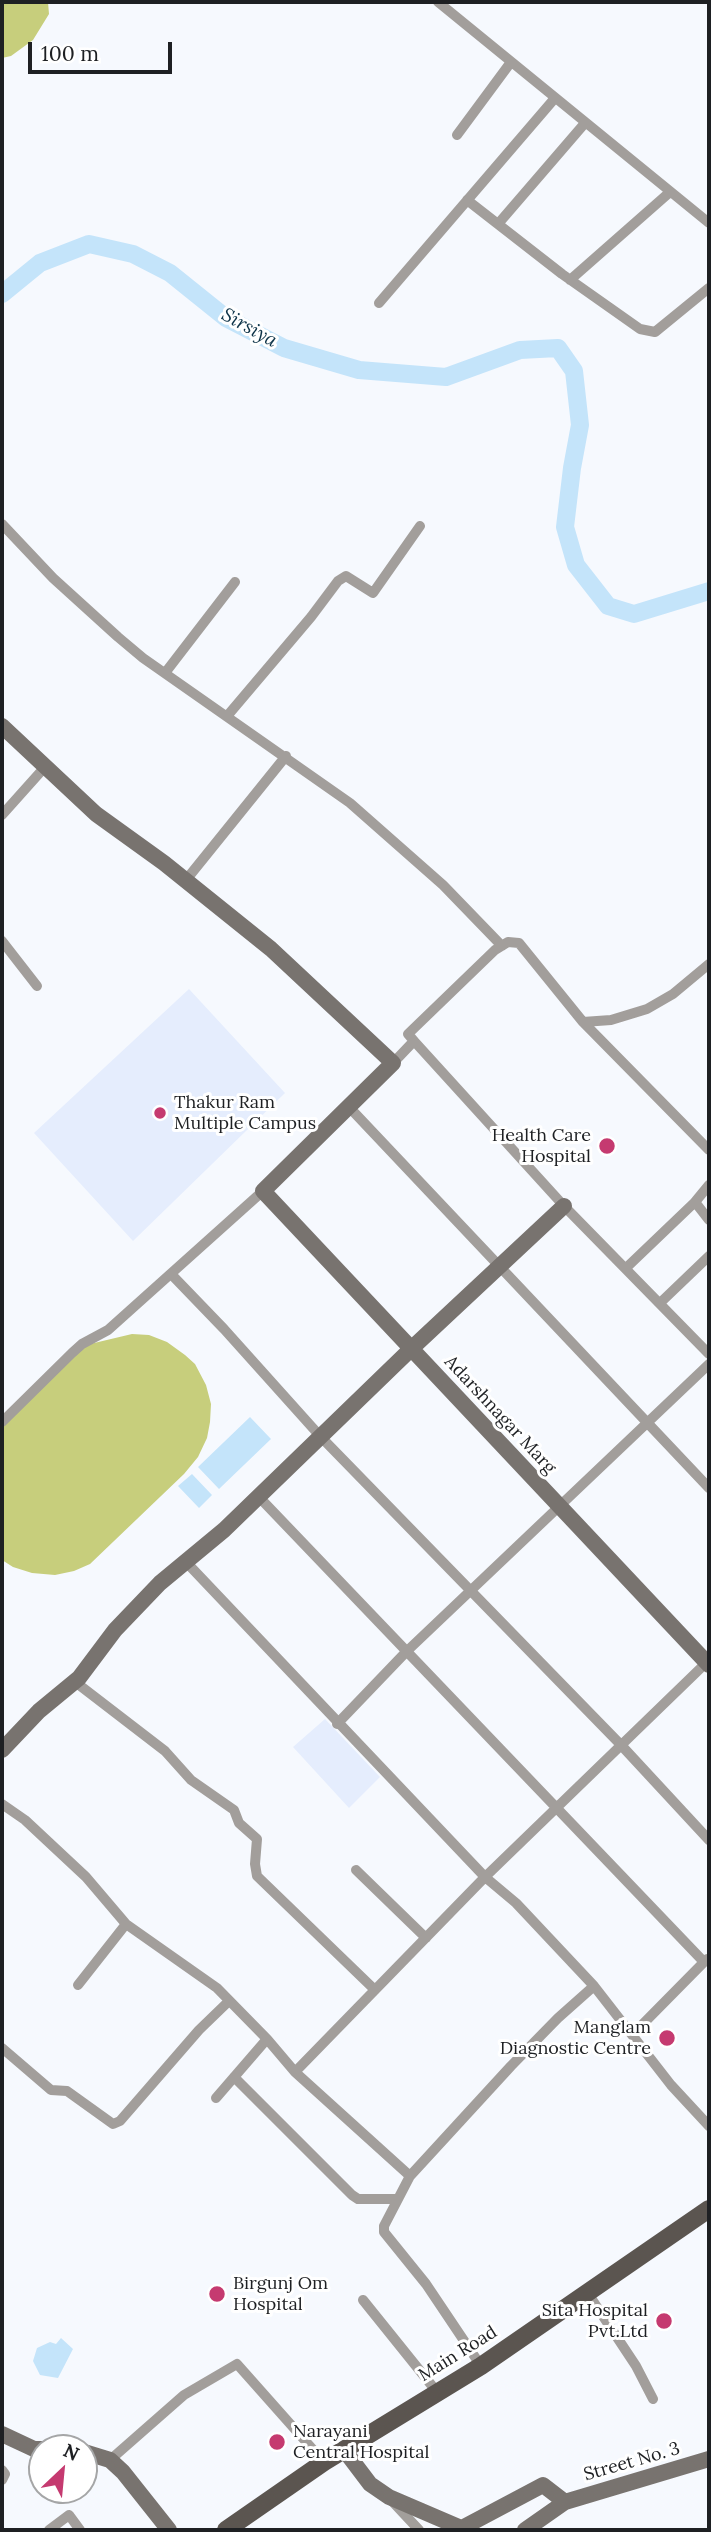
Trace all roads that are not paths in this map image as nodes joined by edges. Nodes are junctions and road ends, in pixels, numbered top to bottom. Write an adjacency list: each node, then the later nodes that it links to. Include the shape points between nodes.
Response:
1 (438, 2): 2 (street)
2 (511, 62): 3 (street); 5 (street)
3 (555, 98): 4 (street); 7 (street)
4 (585, 123): 6 (street); 9 (street)
5 (457, 135)
6 (670, 192): 8 (street); 10 (street)
7 (467, 200): 9 (street); 12 (street)
8 (709, 223)
9 (498, 224): 10 (street)
10 (570, 280): 11 (street, via 640,329 655,332)
11 (709, 288)
12 (379, 303)
13 (2, 524): 16 (street, via 53,578)
14 (420, 526): 17 (street, via 373,593 346,576 338,581)
15 (235, 582): 16 (street)
16 (164, 673): 17 (street)
17 (228, 715): 19 (street)
18 (2, 726): 20 (street)
19 (286, 755): 22 (street); 24 (street, via 350,803 443,885)
20 (44, 768): 21 (street); 22 (street, via 96,814)
21 (2, 816)
22 (186, 880): 29 (street, via 271,949)
23 (2, 941): 26 (street)
24 (502, 946): 27 (street, via 519,943); 28 (street, via 408,1034)
25 (709, 964): 27 (street, via 647,1009 611,1020)
26 (37, 986)
27 (583, 1022): 31 (street)
28 (414, 1041): 29 (street); 35 (street)
29 (393, 1063): 30 (street)
30 (349, 1107): 33 (street); 38 (street)
31 (709, 1150)
32 (709, 1185): 34 (street)
33 (263, 1191): 40 (street); 42 (street, Adarshnagar Marg)
34 (695, 1202): 36 (street); 39 (street)
35 (564, 1206): 38 (street); 39 (street)
36 (709, 1220)
37 (709, 1256): 41 (street)
38 (498, 1267): 42 (street); 46 (street)
39 (626, 1268): 41 (street)
40 (171, 1275): 45 (street, via 108,1330 82,1344); 47 (street)
41 (660, 1303): 43 (street)
42 (411, 1349): 47 (street); 50 (street, Adarshnagar Marg)
43 (709, 1354)
44 (709, 1364): 46 (street)
45 (2, 1422)
46 (647, 1422): 48 (street); 50 (street)
47 (320, 1437): 49 (street); 52 (street)
48 (709, 1488)
49 (258, 1496): 51 (street); 53 (street)
50 (559, 1506): 52 (street); 54 (street, Adarshnagar Marg)
51 (187, 1563): 55 (street, via 160,1583); 56 (street)
52 (471, 1590): 53 (street); 57 (street)
53 (407, 1652): 56 (street); 60 (street)
54 (708, 1662): 57 (street)
55 (74, 1681): 58 (street); 69 (street, via 165,1751 191,1780 234,1810 239,1823 257,1839 257,1876)
56 (337, 1724): 63 (street)
57 (621, 1745): 60 (street); 61 (street)
58 (2, 1750)
59 (2, 1804): 64 (street, via 86,1877)
60 (555, 1809): 63 (street); 66 (street)
61 (709, 1840)
62 (356, 1870): 65 (street)
63 (485, 1877): 65 (street); 68 (street, via 516,1903)
64 (127, 1924): 67 (street); 70 (street)
65 (426, 1938): 69 (street)
66 (707, 1959): 71 (street)
67 (78, 1985)
68 (594, 1986): 71 (street); 78 (street, via 511,2066)
69 (375, 1990): 74 (street)
70 (229, 2001): 72 (street); 73 (street, via 113,2124 66,2091 51,2090)
71 (633, 2034): 77 (street)
72 (267, 2039): 74 (street); 75 (street)
73 (2, 2048)
74 (295, 2073): 78 (street)
75 (234, 2077): 76 (street); 79 (street, via 352,2195)
76 (216, 2098)
77 (709, 2126)
78 (410, 2176): 79 (street)
79 (397, 2199): 83 (street, via 384,2232 426,2284)
80 (709, 2209): 81 (main road, Main Road)
81 (587, 2292): 83 (main road, Main Road); 85 (street)
82 (363, 2300): 84 (street)
83 (481, 2366): 84 (main road, Main Road)
84 (437, 2392): 88 (main road, Main Road)
85 (653, 2399)
86 (2, 2434): 87 (street)
87 (28, 2446)
88 (345, 2451): 92 (main road, Main Road); 95 (street, via 370,2484)
89 (98, 2456): 91 (street)
90 (709, 2459): 96 (street, Street No. 3)
91 (110, 2460): 92 (street, via 184,2395 237,2364); 99 (street)
92 (324, 2462): 100 (main road, Main Road)
93 (2, 2470): 94 (street)
94 (2, 2480)
95 (389, 2497): 101 (street); 102 (street)
96 (565, 2502): 102 (street, via 543,2486); 103 (street, Street No. 3)
97 (49, 2530): 98 (street, via 69,2515)
98 (80, 2530)
99 (169, 2530)
100 (226, 2530)
101 (419, 2530)
102 (463, 2530)
103 (524, 2530)

